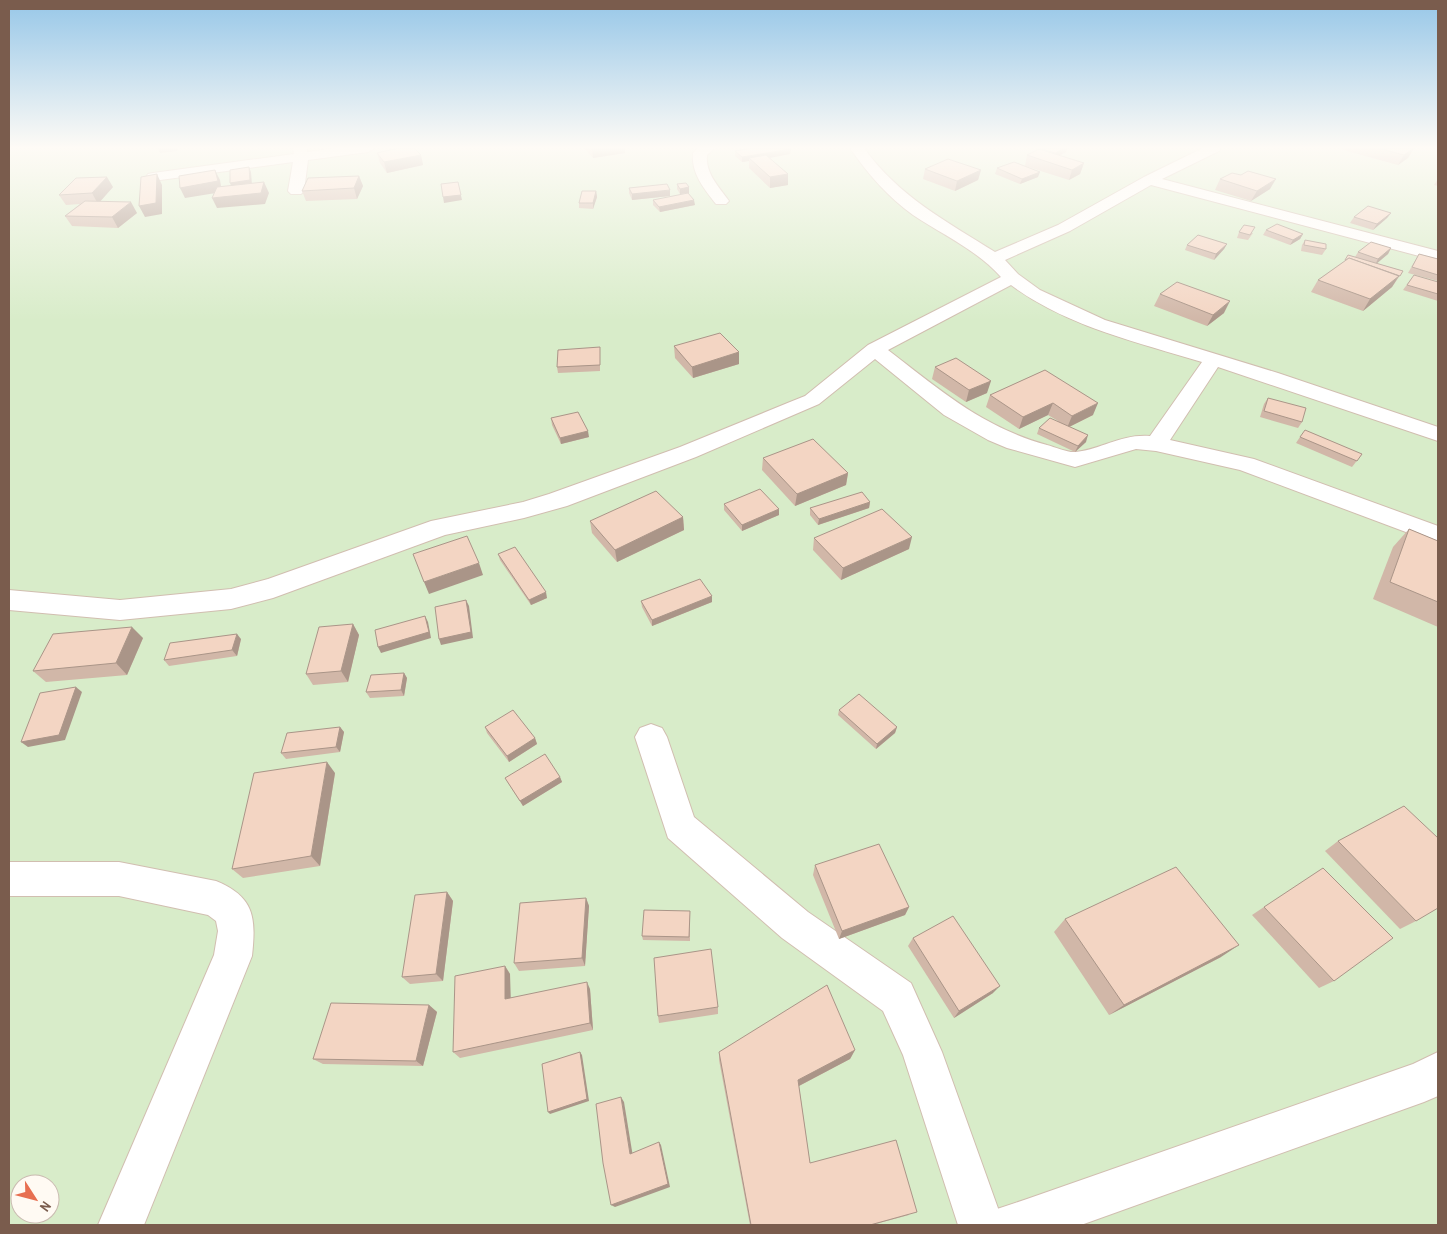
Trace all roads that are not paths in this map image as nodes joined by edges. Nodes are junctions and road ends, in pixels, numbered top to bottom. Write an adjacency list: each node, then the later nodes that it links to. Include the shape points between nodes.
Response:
1 (912, 206): 5 (street)
2 (1104, 206): 5 (street, via 1064,228)
3 (1246, 206): 4 (street)
4 (1438, 256)
5 (994, 259): 6 (street)
6 (1012, 278): 7 (street); 8 (street, via 1034,294 1098,324)
7 (875, 349): 10 (street, via 952,410 1015,443 1075,460 1135,442); 12 (street, via 812,400 688,452 558,500 440,527 273,588 231,599 120,610)
8 (1213, 360): 9 (street); 10 (street)
9 (1438, 434)
10 (1156, 444): 11 (street, via 1246,464)
11 (1438, 535)
12 (9, 600)
13 (651, 737): 17 (street, via 680,827 795,924 896,996 922,1052)
14 (9, 879): 16 (street, via 119,879 216,899 232,910 236,931 233,956)
15 (1434, 1082): 18 (street)
16 (121, 1225)
17 (981, 1225)
18 (1013, 1225)

